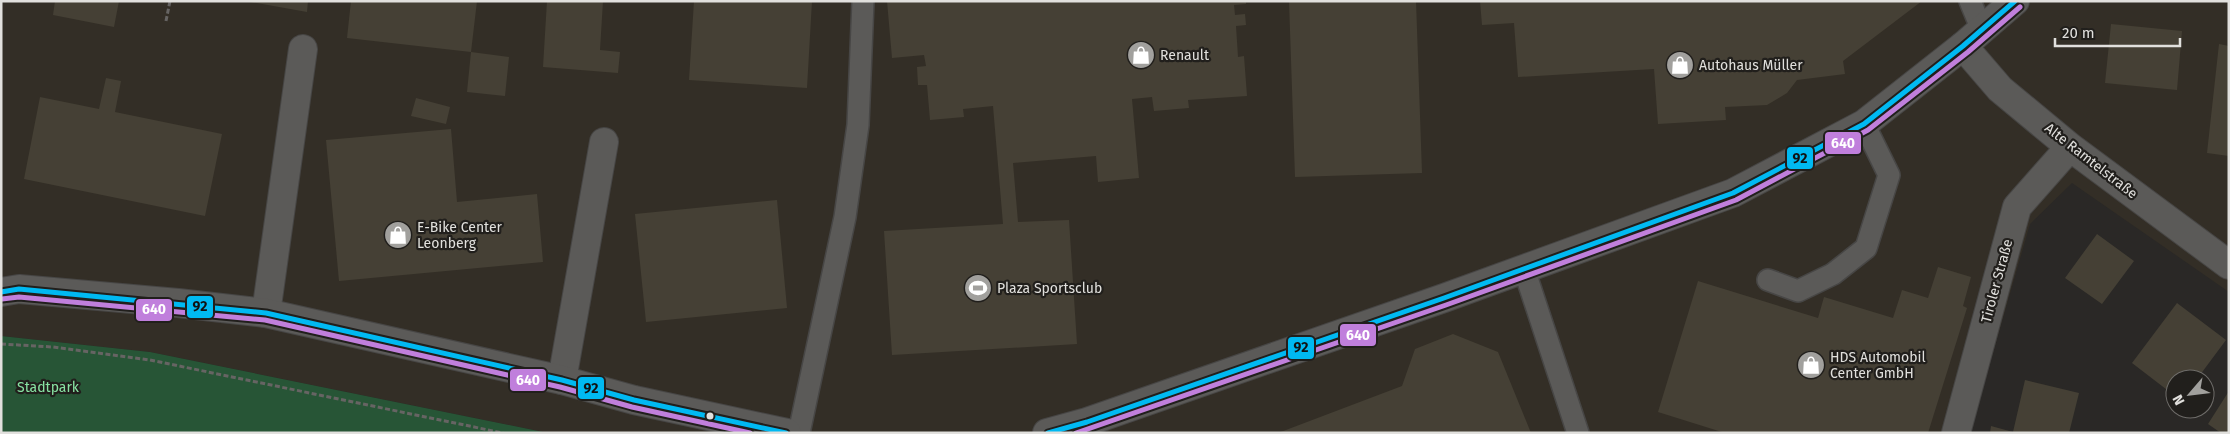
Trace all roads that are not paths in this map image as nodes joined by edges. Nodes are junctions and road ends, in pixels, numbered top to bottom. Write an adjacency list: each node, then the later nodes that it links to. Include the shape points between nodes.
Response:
1 (863, 1): 16 (lane, via 858,125 845,217)
2 (1970, 1): 4 (lane)
3 (2015, 1): 4 (main road)
4 (1972, 38): 6 (main road); 8 (main road, Alte Ramtelstraße, via 2000,89)
5 (303, 49): 13 (main road)
6 (1864, 124): 10 (main road, via 1733,193); 11 (lane, via 1889,175 1866,248 1833,274 1798,291)
7 (604, 142): 14 (main road)
8 (2070, 147): 9 (main road, Alte Ramtelstraße); 19 (main road, Tiroler Straße, via 2017,207)
9 (2229, 266)
10 (1524, 269): 17 (main road, via 1087,422); 18 (lane)
11 (1768, 280)
12 (1, 292): 13 (main road, via 28,290)
13 (266, 313): 14 (main road)
14 (562, 380): 15 (main road, via 634,400)
15 (787, 433)
16 (799, 433)
17 (1047, 433)
18 (1578, 433)
19 (1956, 433)

